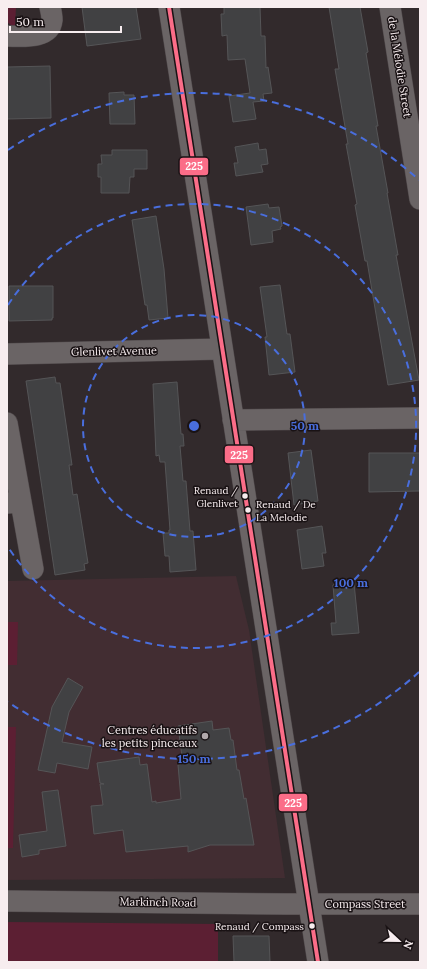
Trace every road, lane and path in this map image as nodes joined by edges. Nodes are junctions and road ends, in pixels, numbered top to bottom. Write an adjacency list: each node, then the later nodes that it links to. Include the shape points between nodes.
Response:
1 (50, 7): 4 (street, via 52,21 50,27 42,34)
2 (169, 7): 7 (street)
3 (390, 7): 5 (street, de la Mélodie Street)
4 (7, 36)
5 (416, 148): 6 (street, de la Mélodie Street)
6 (420, 199)
7 (221, 349): 8 (street, Glenlivet Avenue); 10 (street)
8 (7, 354)
9 (420, 418): 10 (street)
10 (234, 420): 15 (street)
11 (7, 423): 12 (street)
12 (14, 502): 13 (street)
13 (33, 569)
14 (7, 901): 15 (street, Markinch Road)
15 (309, 904): 16 (street, Compass Street); 17 (street)
16 (420, 904)
17 (318, 962)

